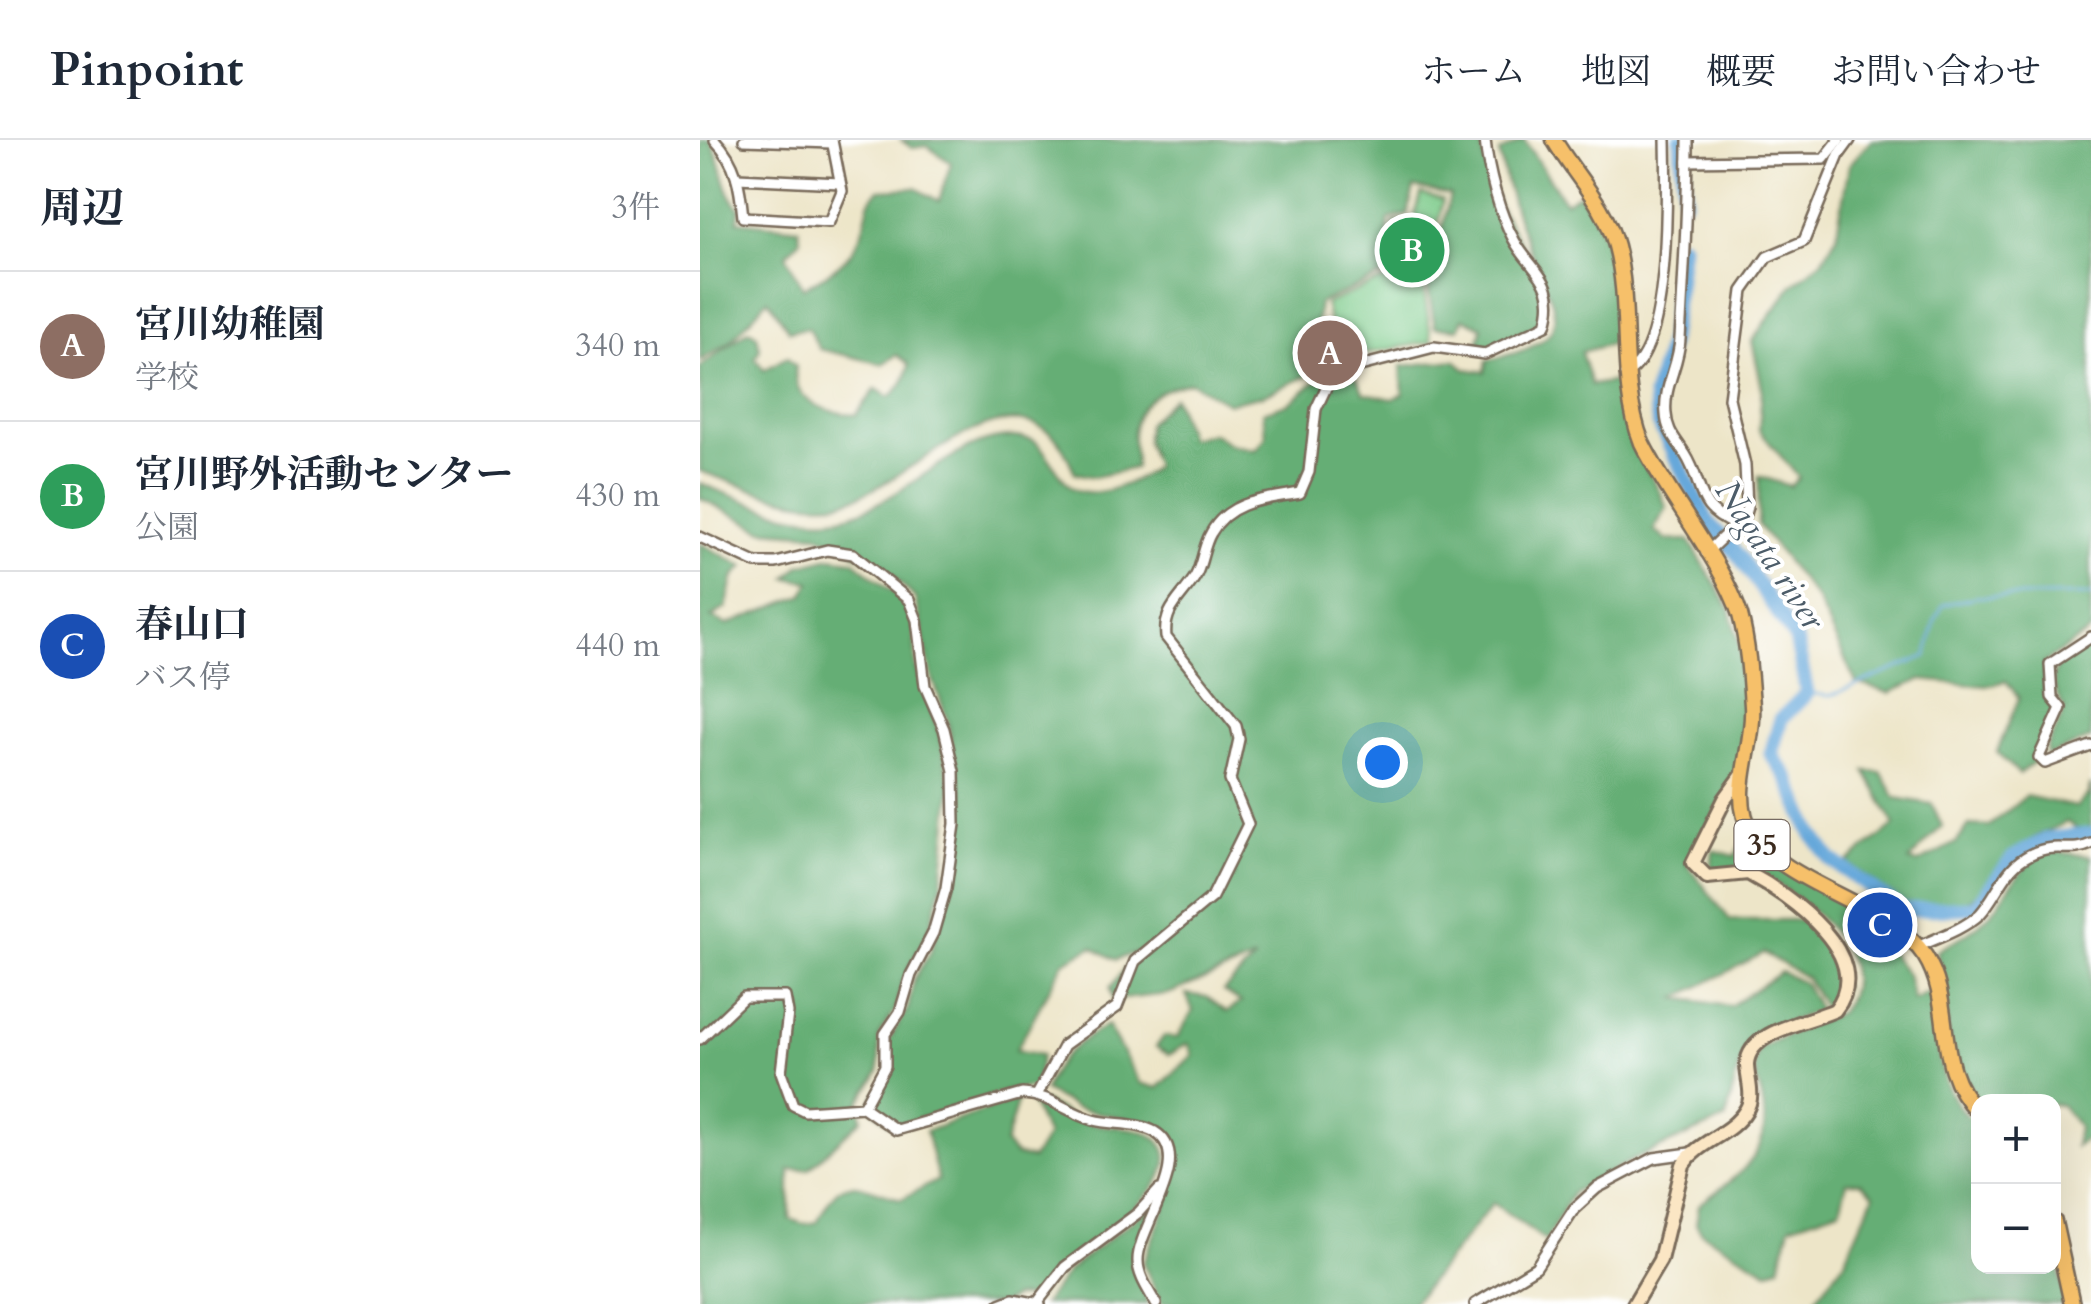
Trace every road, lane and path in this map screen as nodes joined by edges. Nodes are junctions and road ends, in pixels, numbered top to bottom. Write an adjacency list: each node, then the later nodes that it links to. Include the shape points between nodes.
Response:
1 (715, 140): 12 (street)
2 (744, 140): 9 (street)
3 (1485, 140): 24 (street, via 1514,241 1540,272 1550,310 1546,325 1484,354 1434,347 1333,373 1316,409 1300,493 1238,506 1209,535 1199,569 1168,611 1166,638 1236,726 1230,780 1248,824 1212,897 1135,961 1117,1007 1064,1045)
4 (1554, 140): 14 (main road, 35, via 1600,206 1617,247)
5 (1666, 140): 14 (street, via 1668,235 1654,336 1641,364)
6 (1688, 140): 11 (street)
7 (1840, 140): 11 (street, via 1824,159)
8 (1850, 140): 15 (street, via 1814,227 1804,241 1767,257 1743,291 1730,398 1749,491)
9 (786, 141): 10 (street)
10 (832, 142): 13 (street)
11 (1688, 161): 15 (street, via 1680,335 1666,414 1705,504)
12 (738, 178): 13 (street); 13 (street, via 743,217 829,222)
13 (840, 184)
14 (1625, 374): 17 (main road, 35, via 1642,443)
15 (1734, 527): 17 (street)
16 (700, 537): 26 (street, via 756,563 827,550 853,554 909,600 917,620 925,686 954,771 955,824 934,933 910,975 886,1034 886,1066)
17 (1709, 550): 20 (main road, 35, via 1744,634 1752,718)
18 (2091, 637): 19 (street, via 2050,664 2052,697 2062,708 2039,757 2045,762)
19 (2091, 746)
20 (1744, 772): 22 (main road, 35, via 1743,814 1755,839); 27 (street, via 1693,863 1707,878 1748,872 1834,938 1846,988 1836,1010 1760,1040 1748,1064 1748,1107)
21 (2091, 844): 22 (street, via 2055,845 2029,855 1973,920)
22 (1917, 947): 25 (main road, via 1934,977 1949,1063)
23 (700, 1039): 26 (street, via 744,998 785,997 781,1072 793,1105 805,1111)
24 (1037, 1094): 26 (street, via 896,1130); 28 (street, via 1079,1115 1152,1130 1165,1139 1170,1151)
25 (1971, 1100)
26 (863, 1107)
27 (1690, 1153): 33 (street, via 1654,1158 1597,1188 1574,1209 1536,1267); 34 (street, via 1677,1179 1660,1260)
28 (1162, 1187): 30 (street, via 1065,1267); 32 (street, via 1138,1256)
29 (2061, 1254): 35 (main road)
30 (1038, 1303): 31 (street)
31 (1000, 1304)
32 (1156, 1304)
33 (1475, 1304)
34 (1634, 1304)
35 (2072, 1304)

